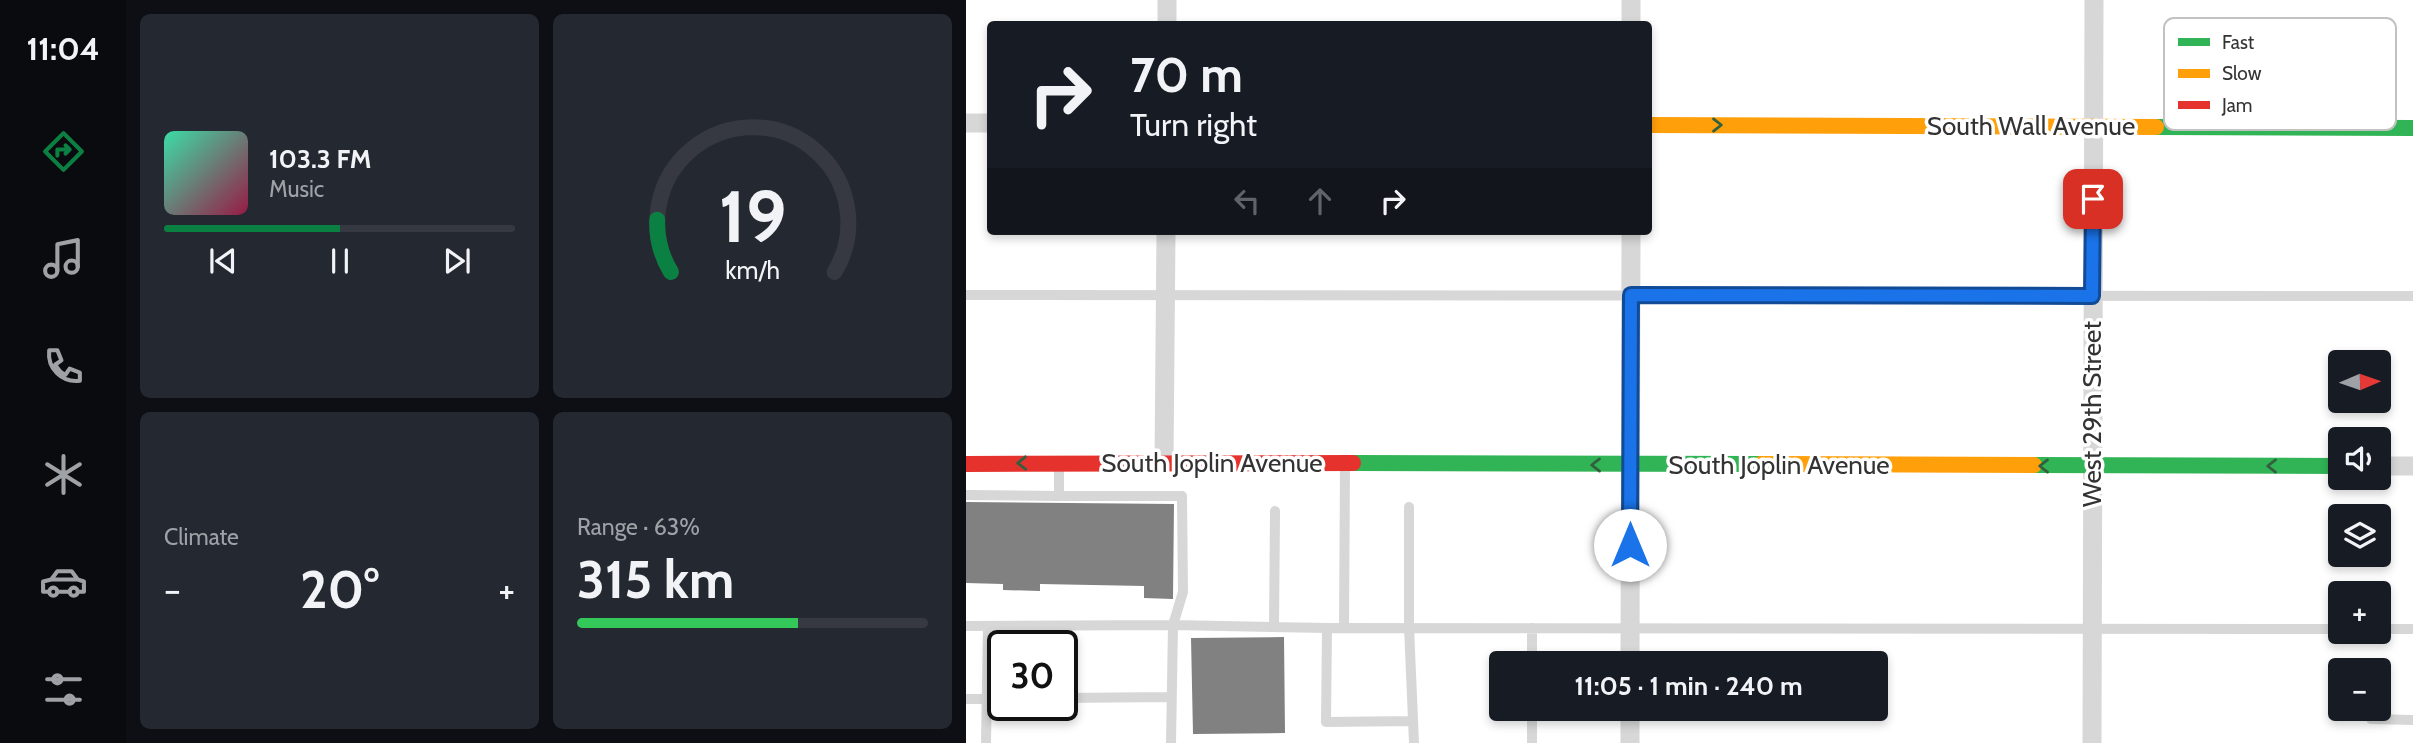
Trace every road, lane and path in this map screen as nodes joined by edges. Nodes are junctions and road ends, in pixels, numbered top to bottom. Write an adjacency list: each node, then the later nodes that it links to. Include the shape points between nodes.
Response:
1 (1167, 0): 4 (street)
2 (1632, 0): 5 (street)
3 (2094, 0): 9 (street, West 29th Street)
4 (1167, 21)
5 (1632, 21)
6 (966, 123): 7 (street)
7 (987, 123)
8 (1652, 125): 9 (street, South Wall Avenue, one-way to 9)
9 (2093, 127): 10 (street, South Wall Avenue); 16 (street, West 29th Street)
10 (2164, 127)
11 (1166, 235): 14 (street)
12 (1631, 235): 15 (street)
13 (966, 295): 14 (lane)
14 (1165, 295): 15 (lane); 18 (street)
15 (1631, 295): 16 (lane); 22 (street)
16 (2092, 296): 17 (lane); 23 (street, West 29th Street)
17 (2413, 296)
18 (1164, 462): 19 (street, South Joplin Avenue); 20 (street, South Joplin Avenue)
19 (1059, 463): 21 (street, South Joplin Avenue, one-way to 21); 28 (lane)
20 (1345, 463): 22 (street, South Joplin Avenue, one-way to 20); 36 (lane)
21 (966, 464)
22 (1630, 465): 23 (street, South Joplin Avenue, one-way to 22); 39 (street)
23 (2092, 466): 24 (street, South Joplin Avenue, one-way to 23); 40 (street, West 29th Street)
24 (2328, 466)
25 (2391, 466): 26 (street)
26 (2413, 466)
27 (966, 495): 28 (lane)
28 (1059, 496): 31 (lane, via 1182,496 1183,592)
29 (1409, 507): 37 (lane)
30 (1275, 511): 34 (lane)
31 (1173, 625): 33 (lane); 34 (lane); 47 (lane)
32 (966, 626): 33 (lane)
33 (988, 626): 44 (lane)
34 (1274, 627): 35 (lane)
35 (1327, 628): 36 (lane); 53 (lane, via 1326,722)
36 (1344, 628): 37 (lane)
37 (1409, 628): 38 (lane); 53 (lane)
38 (1532, 628): 39 (lane); 45 (lane)
39 (1630, 629): 40 (lane); 46 (street)
40 (2092, 629): 41 (lane); 61 (street, West 29th Street)
41 (2328, 629)
42 (2391, 629): 43 (lane)
43 (2413, 629)
44 (988, 630)
45 (1532, 651)
46 (1630, 651)
47 (1170, 697): 48 (lane); 57 (lane)
48 (1078, 698)
49 (966, 699): 50 (lane)
50 (987, 699): 56 (lane)
51 (2391, 719): 52 (lane)
52 (2413, 720)
53 (1413, 721): 58 (lane)
54 (1532, 721): 59 (lane)
55 (1630, 721): 60 (street)
56 (986, 743)
57 (1171, 743)
58 (1414, 743)
59 (1532, 743)
60 (1630, 743)
61 (2092, 743)

